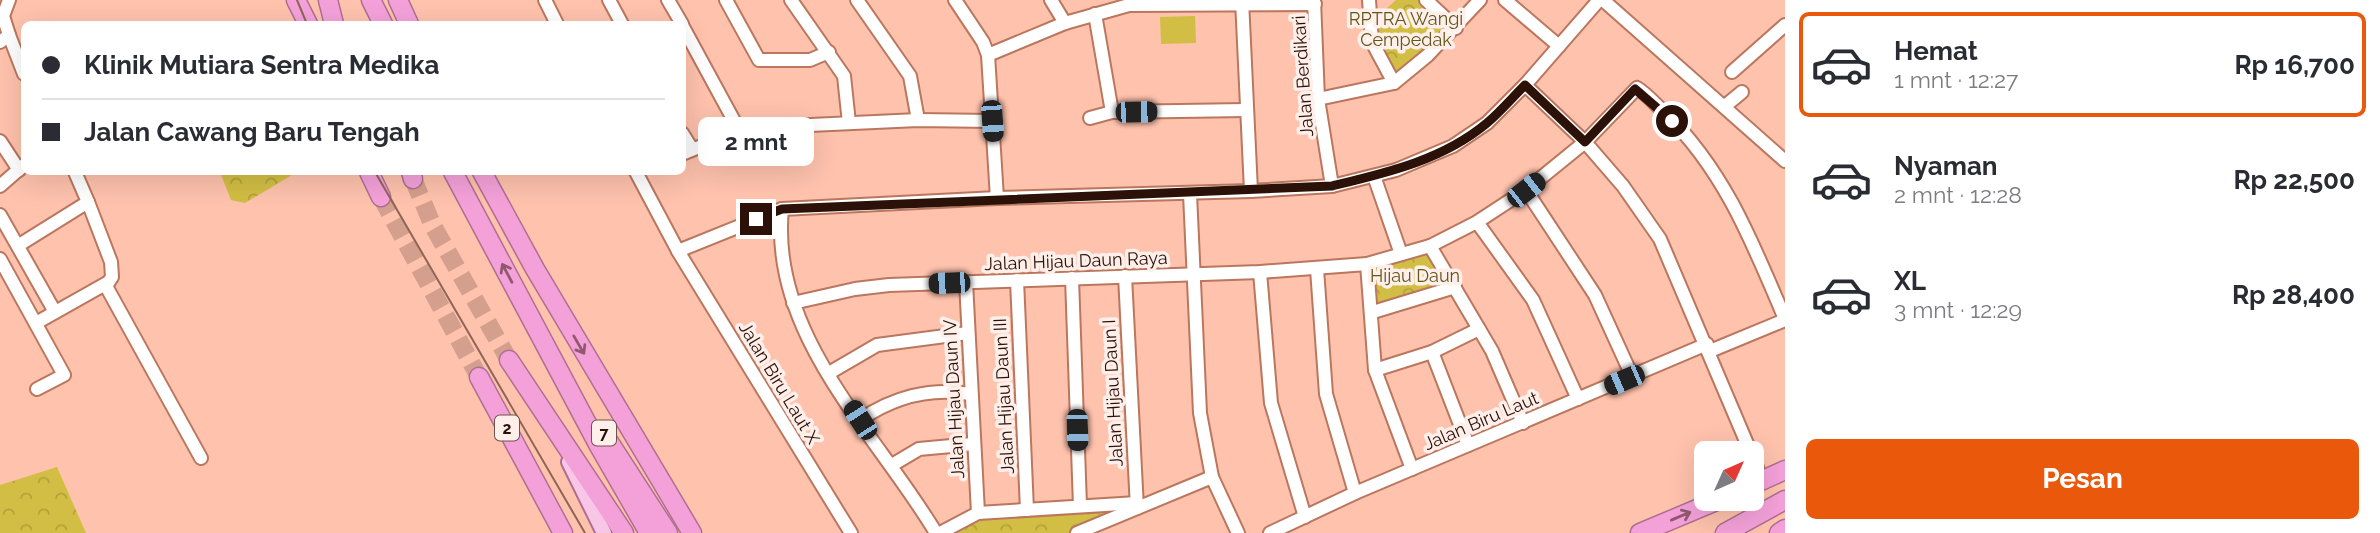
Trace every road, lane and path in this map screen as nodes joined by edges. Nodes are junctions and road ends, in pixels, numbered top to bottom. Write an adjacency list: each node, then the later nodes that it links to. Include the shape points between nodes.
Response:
1 (9, 0): 31 (street, via 3,16)
2 (296, 0): 21 (highway)
3 (371, 0): 22 (highway)
4 (398, 0): 23 (highway)
5 (545, 0): 24 (street)
6 (609, 0): 25 (street)
7 (668, 0): 26 (street)
8 (726, 0): 33 (street, via 759,60 810,60)
9 (791, 0): 33 (street)
10 (857, 0): 45 (street, via 910,76)
11 (955, 0): 34 (street)
12 (1051, 0): 27 (street)
13 (1369, 0): 37 (street, via 1372,42)
14 (1426, 0): 29 (street)
15 (1480, 0): 29 (street)
16 (1505, 0): 32 (street)
17 (1601, 0): 32 (street); 41 (street)
18 (1242, 2): 19 (street, Jalan Berdikari); 20 (street, Jalan Berdikari, via 1129,5); 42 (street)
19 (1315, 2): 40 (street, Jalan Berdikari)
20 (1095, 14): 27 (street, Jalan Berdikari); 43 (street)
21 (306, 21)
22 (382, 21)
23 (408, 21)
24 (555, 21)
25 (620, 21)
26 (680, 21)
27 (1065, 23): 34 (street, Jalan Berdikari)
28 (1785, 25): 36 (street)
29 (1456, 27): 37 (street)
30 (686, 32): 48 (street)
31 (5, 38): 35 (street)
32 (1559, 46): 38 (street)
33 (829, 52): 47 (street, via 845,82)
34 (988, 55): 46 (street)
35 (21, 68)
36 (1732, 72)
37 (1394, 83): 40 (street)
38 (1525, 85): 50 (street); 60 (street, via 1486,124 1453,146)
39 (1742, 92): 41 (street)
40 (1318, 99): 62 (street, Jalan Berdikari)
41 (1725, 106): 52 (street)
42 (1246, 110): 43 (street); 64 (street)
43 (1112, 112): 44 (street)
44 (1090, 118)
45 (918, 120): 46 (street); 47 (street)
46 (992, 121): 67 (street)
47 (849, 123): 48 (street)
48 (739, 130): 51 (street)
49 (0, 141): 53 (street)
50 (1585, 142): 63 (street, Jalan Hijau Daun Raya); 90 (street, Jalan Hijau Daun Raya, via 1639,89 1689,136 1721,180); 95 (street, via 1660,239)
51 (687, 151)
52 (1784, 158)
53 (21, 166)
54 (21, 168): 61 (street)
55 (76, 175): 68 (street)
56 (370, 175): 66 (highway)
57 (455, 175): 93 (highway, 7, one-way to 57)
58 (484, 175): 102 (highway, 7, one-way to 102)
59 (642, 175): 74 (street, Jalan Biru Laut X)
60 (1374, 176): 62 (street); 75 (street)
61 (0, 186)
62 (1332, 186): 64 (street)
63 (1526, 190): 71 (street, Jalan Hijau Daun Raya); 100 (street, via 1595,295)
64 (1251, 191): 65 (street)
65 (1190, 194): 67 (street); 80 (street)
66 (381, 197)
67 (997, 198): 69 (street)
68 (88, 202): 72 (street); 85 (street, via 111,262 112,277)
69 (782, 209): 74 (street); 87 (street, via 783,252)
70 (0, 215): 72 (street)
71 (1477, 222): 73 (street, Jalan Hijau Daun Raya); 105 (street, via 1533,300)
72 (19, 245): 88 (street)
73 (1430, 246): 75 (street, Jalan Hijau Daun Raya); 86 (street)
74 (678, 251): 137 (street, Jalan Biru Laut X)
75 (1401, 254): 77 (street, Jalan Hijau Daun Raya)
76 (0, 259): 91 (street)
77 (1367, 264): 78 (street, Jalan Hijau Daun Raya); 89 (street)
78 (1317, 268): 79 (street, Jalan Hijau Daun Raya); 119 (street, via 1326,394)
79 (1260, 272): 80 (street, Jalan Hijau Daun Raya); 127 (street, via 1271,403)
80 (1193, 274): 81 (street, Jalan Hijau Daun Raya); 116 (street, via 1200,414)
81 (1125, 276): 82 (street, Jalan Hijau Daun Raya); 121 (street, Jalan Hijau Daun I)
82 (1072, 278): 83 (street, Jalan Hijau Daun Raya); 122 (street)
83 (1017, 280): 84 (street, Jalan Hijau Daun Raya); 123 (street, Jalan Hijau Daun III)
84 (967, 282): 87 (street, Jalan Hijau Daun Raya, via 855,289); 94 (street, Jalan Hijau Daun IV)
85 (107, 283): 88 (street); 112 (street)
86 (1455, 287): 89 (street); 92 (street)
87 (793, 303): 99 (street)
88 (55, 312): 91 (street)
89 (1373, 312): 98 (street)
90 (1785, 320): 95 (street, Jalan Biru Laut)
91 (36, 323): 103 (street, via 64,375)
92 (1479, 329): 96 (street); 107 (street)
93 (540, 333): 133 (highway); 134 (highway, 7)
94 (968, 333): 99 (street, via 877,345); 104 (street, Jalan Hijau Daun IV)
95 (1709, 348): 100 (street, Jalan Biru Laut); 109 (street)
96 (1432, 352): 98 (street); 111 (street)
97 (509, 360): 108 (highway, 2)
98 (1375, 370): 114 (street)
99 (828, 373): 106 (street)
100 (1632, 376): 105 (street, Jalan Biru Laut)
101 (479, 377): 117 (highway, 2)
102 (598, 379): 135 (highway, 7); 136 (highway)
103 (37, 389)
104 (970, 394): 106 (street, via 954,391 898,398); 110 (street, Jalan Hijau Daun IV)
105 (1578, 399): 107 (street, Jalan Biru Laut)
106 (860, 420): 113 (street)
107 (1522, 423): 111 (street, Jalan Biru Laut)
108 (557, 436): 131 (main road); 132 (highway, 2)
109 (1746, 441)
110 (973, 444): 113 (street, via 919,449); 126 (street, Jalan Hijau Daun IV)
111 (1468, 445): 114 (street, Jalan Biru Laut)
112 (201, 458)
113 (892, 465): 138 (street)
114 (1412, 469): 119 (street, Jalan Biru Laut)
115 (1785, 470): 118 (highway)
116 (1212, 477): 121 (street); 140 (street)
117 (533, 479): 129 (highway, 2); 130 (main road)
118 (1764, 480)
119 (1355, 493): 127 (street, Jalan Biru Laut)
120 (1785, 500): 143 (highway)
121 (1137, 505): 122 (street); 139 (street)
122 (1080, 506): 123 (street)
123 (1027, 510): 126 (street)
124 (1694, 510): 142 (highway, one-way to 124)
125 (1785, 510): 144 (highway)
126 (978, 513): 138 (street)
127 (1305, 517): 141 (street, Jalan Biru Laut)
128 (1785, 529): 145 (highway)
129 (563, 533)
130 (570, 533)
131 (604, 533)
132 (624, 533)
133 (649, 533)
134 (667, 533)
135 (692, 533)
136 (706, 533)
137 (851, 533)
138 (938, 533)
139 (1077, 533)
140 (1238, 533)
141 (1270, 533)
142 (1640, 533)
143 (1725, 533)
144 (1747, 533)
145 (1779, 533)

